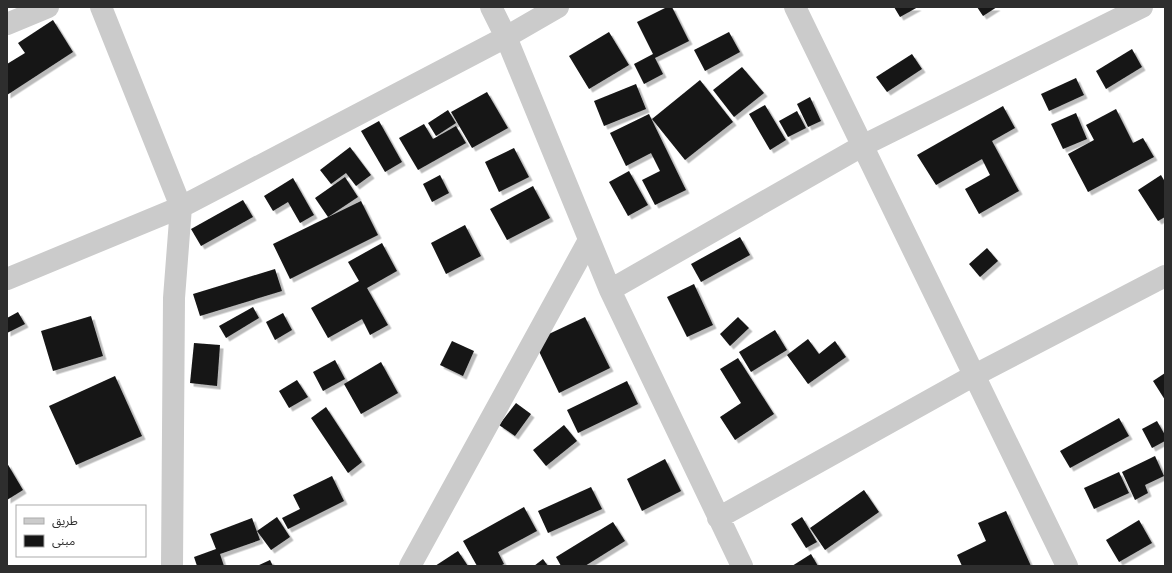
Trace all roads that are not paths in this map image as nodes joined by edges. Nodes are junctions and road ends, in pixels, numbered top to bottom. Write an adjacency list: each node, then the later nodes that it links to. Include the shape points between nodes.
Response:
1 (48, 7): 7 (street)
2 (101, 7): 10 (street)
3 (491, 7): 8 (street)
4 (558, 7): 8 (street)
5 (795, 7): 9 (street)
6 (1142, 7): 9 (street)
7 (7, 24)
8 (506, 37): 10 (street); 11 (street)
9 (862, 146): 14 (street); 15 (street)
10 (181, 207): 13 (street); 17 (street, via 174,298)
11 (590, 240): 14 (street); 18 (street)
12 (1165, 276): 15 (street)
13 (7, 279)
14 (610, 290): 16 (street)
15 (973, 376): 16 (street); 20 (street)
16 (718, 518): 19 (street)
17 (172, 566)
18 (410, 566)
19 (742, 566)
20 (1067, 566)

